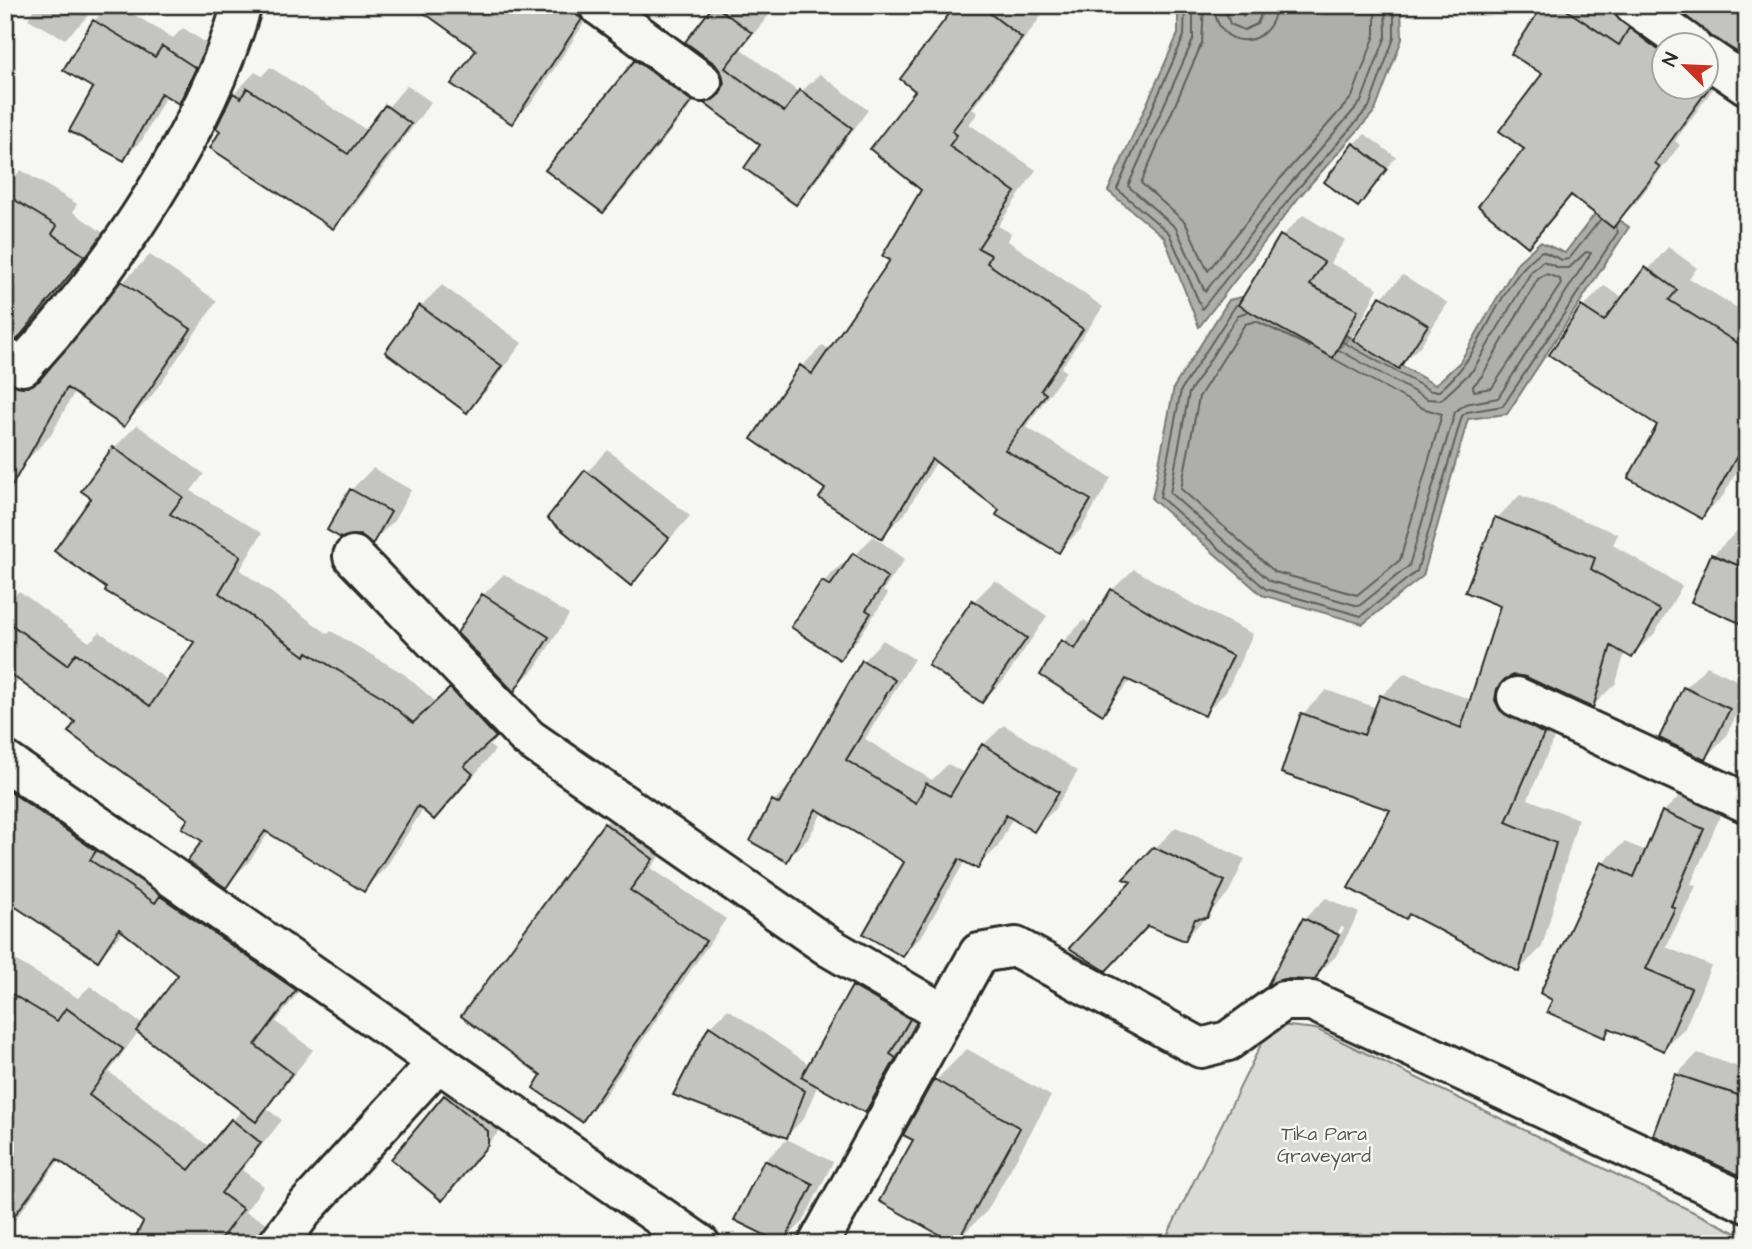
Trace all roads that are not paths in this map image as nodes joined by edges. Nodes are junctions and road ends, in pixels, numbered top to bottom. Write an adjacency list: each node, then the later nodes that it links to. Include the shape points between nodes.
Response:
1 (242, 5): 8 (street, via 228,55 159,187 67,319 23,366)
2 (598, 5): 6 (street)
3 (1634, 5): 4 (street)
4 (1672, 32)
5 (1720, 67): 7 (street)
6 (702, 82)
7 (1747, 85)
8 (5, 358)
9 (353, 556): 13 (street, via 528,738 829,947)
10 (1517, 697): 12 (street)
11 (5, 761): 14 (street)
12 (1747, 803)
13 (944, 1014): 15 (street, via 979,953 1016,947 1201,1048 1228,1041 1283,1001 1312,1001); 18 (street)
14 (438, 1062): 16 (street); 17 (street)
15 (1747, 1203)
16 (278, 1244)
17 (700, 1244)
18 (818, 1244)

